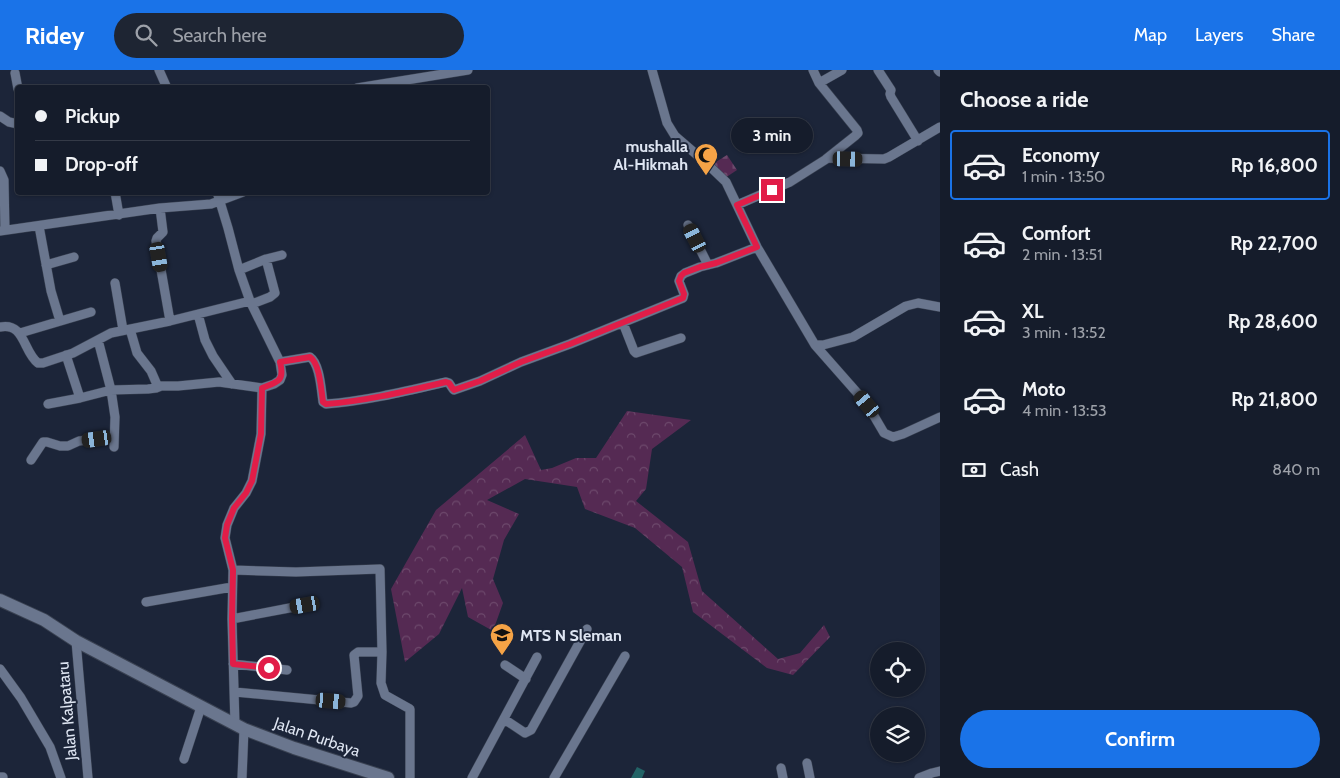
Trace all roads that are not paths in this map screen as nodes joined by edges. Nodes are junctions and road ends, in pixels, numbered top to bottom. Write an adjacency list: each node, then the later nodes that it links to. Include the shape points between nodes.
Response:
1 (159, 70): 10 (street)
2 (468, 70): 11 (street)
3 (652, 70): 20 (street, via 667,123 675,136 726,182)
4 (813, 70): 8 (street)
5 (842, 70): 8 (street)
6 (878, 70): 15 (street)
7 (15, 73): 9 (street)
8 (819, 84): 16 (street, via 858,133)
9 (17, 85)
10 (166, 85)
11 (376, 85)
12 (0, 116): 13 (street)
13 (15, 122)
14 (940, 127): 15 (street)
15 (917, 138): 16 (street, via 884,159)
16 (826, 159): 20 (street, via 790,182)
17 (0, 171): 25 (street, via 4,180)
18 (116, 195): 22 (street)
19 (218, 197): 21 (street, via 211,204); 32 (street)
20 (737, 205): 26 (street)
21 (160, 208): 22 (street); 39 (street, via 163,232 156,241)
22 (119, 215): 24 (street)
23 (688, 225): 31 (street)
24 (39, 226): 25 (street); 30 (street)
25 (2, 230)
26 (757, 247): 31 (street); 46 (street)
27 (282, 255): 29 (street)
28 (74, 257): 30 (street)
29 (266, 259): 32 (street); 34 (street, via 275,293)
30 (46, 265): 38 (street)
31 (708, 265): 40 (street, via 681,276 683,298)
32 (239, 270): 34 (street)
33 (114, 283): 42 (street)
34 (251, 303): 37 (street); 48 (street)
35 (940, 307): 46 (street, via 918,303 906,306 853,337)
36 (90, 312): 38 (street)
37 (198, 314): 39 (street); 49 (street, via 205,340)
38 (60, 321): 43 (street)
39 (170, 321): 42 (street)
40 (623, 323): 44 (street, via 636,353); 48 (street, via 454,390 446,382 340,403 324,403 315,360 310,357)
41 (0, 327): 43 (street, via 10,326)
42 (126, 330): 45 (street); 50 (street)
43 (20, 333): 47 (street, via 38,363)
44 (681, 338)
45 (98, 340): 47 (street); 52 (street)
46 (815, 345): 55 (street, via 867,404 884,433 892,437 903,434)
47 (66, 355): 53 (street)
48 (280, 362): 51 (street, via 280,380)
49 (232, 384): 50 (street, via 219,382); 51 (street)
50 (158, 387): 52 (street)
51 (262, 388): 59 (street, via 261,434 252,481 227,525 225,538)
52 (111, 390): 53 (street); 56 (street)
53 (80, 398): 54 (street)
54 (48, 404)
55 (940, 417)
56 (114, 437): 57 (street); 58 (street, via 68,446 43,442)
57 (114, 447)
58 (31, 460)
59 (233, 570): 60 (street); 67 (street, via 380,569)
60 (232, 587): 62 (street); 64 (street)
61 (0, 600): 66 (main road, Jalan Purbaya, via 44,620)
62 (146, 602)
63 (305, 605): 64 (street)
64 (232, 619): 70 (street)
65 (587, 629): 77 (street, via 531,730 525,733)
66 (76, 641): 76 (main road, Jalan Purbaya); 84 (street, Jalan Kalpataru)
67 (382, 652): 75 (street, via 358,652 354,655 358,696 351,703); 87 (street, via 380,682 383,692 410,709)
68 (625, 656): 89 (street)
69 (537, 657): 74 (street)
70 (233, 664): 73 (street); 75 (street)
71 (505, 665): 74 (street)
72 (0, 669): 83 (street, via 50,747)
73 (287, 670)
74 (526, 678): 77 (street)
75 (235, 692): 78 (street)
76 (201, 707): 78 (main road, Jalan Purbaya); 79 (street)
77 (504, 719): 88 (street)
78 (240, 727): 85 (street); 86 (main road, Jalan Purbaya)
79 (184, 759)
80 (807, 763): 91 (street)
81 (781, 768): 90 (street)
82 (940, 771): 92 (street)
83 (61, 778)
84 (88, 778)
85 (242, 778)
86 (388, 778)
87 (410, 778)
88 (472, 778)
89 (554, 778)
90 (783, 778)
91 (810, 778)
92 (919, 778)

